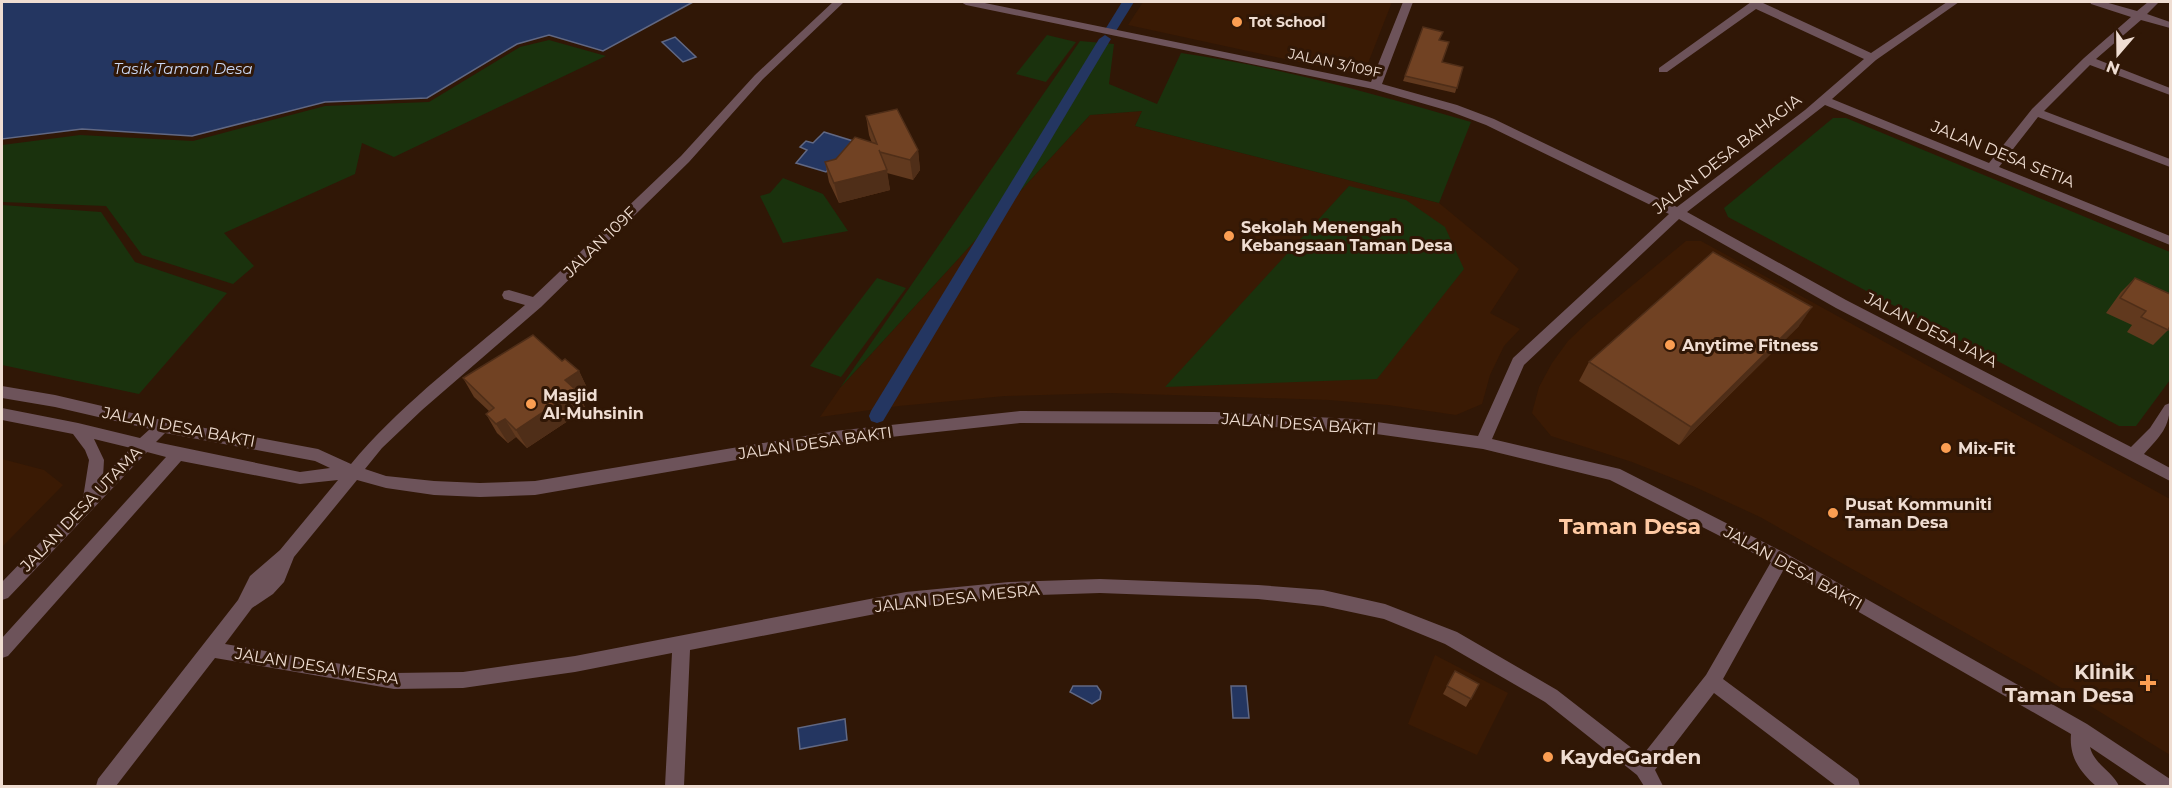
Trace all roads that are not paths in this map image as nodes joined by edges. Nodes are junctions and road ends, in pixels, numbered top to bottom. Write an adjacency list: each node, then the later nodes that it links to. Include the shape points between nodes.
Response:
1 (839, 2): 22 (street, JALAN 109F, via 759,77 686,159)
2 (966, 2): 13 (street, JALAN 3/109F)
3 (1408, 2): 13 (street)
4 (1954, 2): 10 (street, JALAN DESA BAHAGIA)
5 (2095, 2): 8 (street)
6 (2154, 2): 8 (street)
7 (1756, 3): 10 (street); 12 (street)
8 (2139, 16): 9 (street); 11 (street)
9 (2170, 25)
10 (1872, 58): 15 (street, JALAN DESA BAHAGIA)
11 (2088, 60): 14 (street); 16 (street)
12 (1663, 70)
13 (1375, 86): 19 (street, JALAN 3/109F, via 1453,108 1506,129)
14 (2170, 92)
15 (1823, 100): 18 (street, JALAN DESA SETIA); 19 (street, JALAN DESA BAHAGIA)
16 (2036, 112): 17 (street); 18 (street)
17 (2170, 163)
18 (1992, 167): 20 (street, JALAN DESA SETIA)
19 (1678, 213): 28 (street, JALAN DESA BAHAGIA, via 1518,362); 31 (street, JALAN DESA JAYA, via 1840,304)
20 (2170, 241)
21 (509, 295): 22 (street)
22 (536, 303): 32 (street, JALAN 109F, via 417,406)
23 (2, 392): 26 (street, JALAN DESA BAKTI)
24 (2170, 409): 31 (street)
25 (2, 414): 27 (street, JALAN DESA BAKTI)
26 (162, 426): 29 (street, JALAN DESA UTAMA); 32 (street, JALAN DESA BAKTI, via 318,455)
27 (78, 429): 29 (street, JALAN DESA BAKTI); 34 (street, via 97,458)
28 (1483, 443): 32 (street, JALAN DESA BAKTI, via 1354,425 1215,418 1020,417 835,437 535,488 434,488 386,482); 35 (street, JALAN DESA BAKTI, via 1614,474)
29 (142, 446): 30 (street, JALAN DESA BAKTI); 34 (street, JALAN DESA UTAMA)
30 (178, 454): 32 (street, JALAN DESA BAKTI, via 300,478); 39 (street)
31 (2134, 454): 33 (street, JALAN DESA JAYA)
32 (352, 472): 38 (street, JALAN DESA MESRA, via 286,555 285,568 263,593 246,603)
33 (2170, 475)
34 (89, 501): 36 (street, JALAN DESA UTAMA)
35 (1781, 559): 40 (street); 41 (street, JALAN DESA BAKTI)
36 (2, 592)
37 (681, 644): 38 (street, JALAN DESA MESRA, via 452,681 393,681); 42 (street, JALAN DESA MESRA, via 906,600 1009,589 1100,586 1323,597 1385,612 1451,638 1551,696); 44 (street)
38 (211, 649): 43 (street, JALAN DESA MESRA)
39 (2, 650)
40 (1712, 681): 42 (street); 46 (street)
41 (2080, 730): 47 (street, via 2078,747 2082,757); 48 (street, JALAN DESA BAKTI)
42 (1644, 769): 45 (street, JALAN DESA MESRA)
43 (105, 786)
44 (675, 786)
45 (1654, 786)
46 (1851, 786)
47 (2109, 786)
48 (2164, 786)

